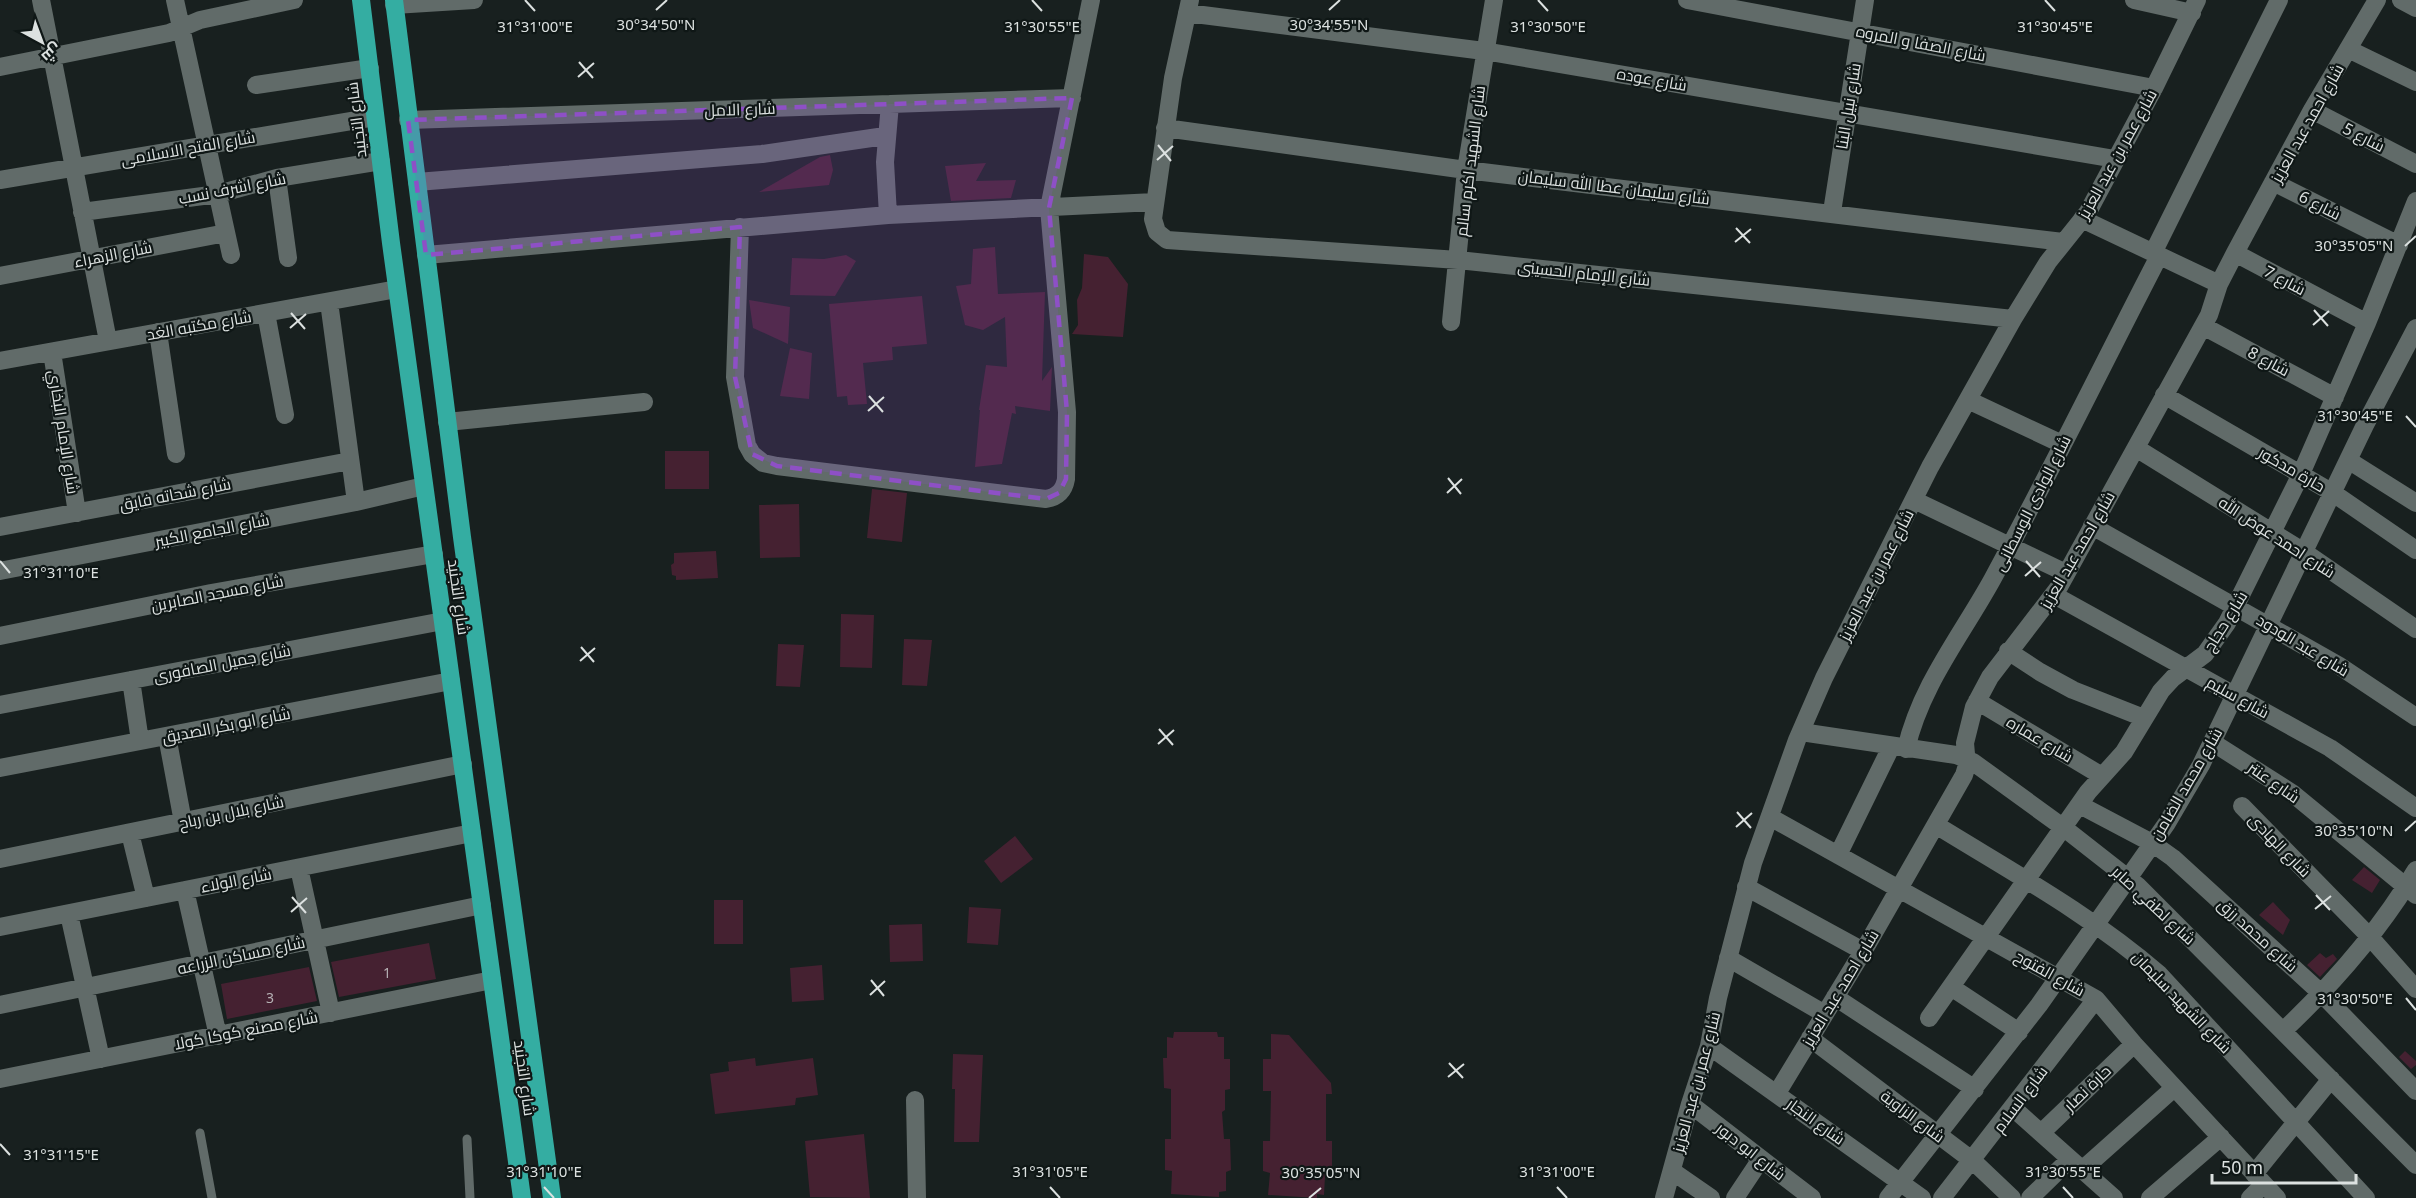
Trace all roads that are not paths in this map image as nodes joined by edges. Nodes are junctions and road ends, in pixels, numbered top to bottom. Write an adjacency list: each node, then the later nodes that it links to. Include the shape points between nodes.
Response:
1 (41, 0): 22 (street)
2 (175, 0): 18 (street)
3 (294, 0): 18 (street)
4 (361, 0): 24 (highway, شارع التجنيد)
5 (474, 0): 14 (street)
6 (1091, 0): 28 (street)
7 (1494, 0): 21 (street, شارع الشهيد اكرم سالم)
8 (1688, 0): 19 (street, شارع الصفا و المروه)
9 (1865, 0): 19 (street, شارع نبيل البنا)
10 (2134, 0): 16 (street)
11 (2279, 0): 59 (street, شارع الوادى الوسطانى)
12 (2377, 0): 20 (street, شارع احمد عبد العزيز)
13 (2401, 0): 17 (street)
14 (394, 2): 33 (highway, شارع التجنيد)
15 (1188, 6): 21 (street, شارع عوده); 34 (street)
16 (2194, 6): 27 (street, شارع عمر بن عبد العزيز)
17 (2416, 8)
18 (181, 27): 22 (street, via 169,33); 36 (street)
19 (1860, 31): 27 (street, شارع الصفا و المروه); 31 (street, شارع نبيل البنا)
20 (2348, 49): 25 (street); 30 (street, شارع احمد عبد العزيز)
21 (1484, 51): 31 (street, شارع عوده); 41 (street, شارع الشهيد اكرم سالم)
22 (51, 56): 23 (street); 40 (street)
23 (0, 67)
24 (370, 68): 26 (street); 32 (highway, شارع التجنيد)
25 (2416, 82)
26 (256, 85)
27 (2154, 88): 37 (street, شارع عمر بن عبد العزيز)
28 (1072, 98): 29 (street, شارع الامل); 49 (street)
29 (890, 104): 33 (street, شارع الامل); 35 (street)
30 (2312, 110): 39 (street, شارع 5); 45 (street, شارع احمد عبد العزيز)
31 (1847, 112): 37 (street, شارع عوده); 51 (street, شارع نبيل البنا)
32 (375, 117): 36 (street, شارع الفتح الاسلامى); 38 (highway, شارع التجنيد)
33 (408, 120): 44 (highway, شارع التجنيد)
34 (1165, 128): 41 (street, شارع سليمان عطا الله سليمان); 48 (street)
35 (885, 136): 44 (street, via 762,154); 52 (street)
36 (207, 144): 40 (street, شارع الفتح الاسلامى); 46 (street)
37 (2115, 159): 53 (street, شارع عمر بن عبد العزيز)
38 (381, 162): 42 (street, شارع اشرف نسب); 67 (highway, شارع التجنيد)
39 (2416, 164)
40 (73, 167): 43 (street, شارع الفتح الاسلامى); 50 (street)
41 (1466, 170): 51 (street, شارع سليمان عطا الله سليمان); 64 (street, شارع الشهيد اكرم سالم)
42 (277, 178): 46 (street, شارع اشرف نسب); 63 (street)
43 (0, 180)
44 (417, 182): 61 (highway, شارع التجنيد)
45 (2273, 182): 57 (street, شارع 6); 58 (street, شارع احمد عبد العزيز)
46 (218, 194): 50 (street, شارع اشرف نسب); 55 (street)
47 (2416, 201): 57 (street, شارع حجاج)
48 (1155, 202): 49 (street); 64 (street, شارع الإمام الحسينى, via 1156,232 1167,240)
49 (1050, 208): 52 (street); 54 (street, via 1068,448 1064,486 1046,499 777,466 757,460 747,444 735,377)
50 (82, 212): 62 (street)
51 (1832, 212): 56 (street, شارع سليمان عطا الله سليمان)
52 (888, 215): 54 (street)
53 (2082, 219): 56 (street, شارع عمر بن عبد العزيز); 59 (street)
54 (740, 227): 61 (street)
55 (226, 233): 60 (street); 62 (street, شارع الزهراء)
56 (2063, 242): 70 (street, شارع عمر بن عبد العزيز)
57 (2399, 245): 72 (street, شارع حجاج)
58 (2235, 253): 66 (street, شارع احمد عبد العزيز); 72 (street, شارع 7)
59 (2156, 254): 66 (street); 85 (street, شارع الوادى الوسطانى)
60 (231, 255)
61 (426, 255): 84 (highway, شارع التجنيد)
62 (90, 258): 65 (street, شارع الزهراء); 76 (street)
63 (288, 258)
64 (1458, 260): 70 (street, شارع الإمام الحسينى); 71 (street, شارع الشهيد اكرم سالم)
65 (0, 276)
66 (2219, 284): 73 (street, شارع احمد عبد العزيز)
67 (397, 288): 68 (street, شارع مكتبه الغد); 91 (highway, شارع التجنيد)
68 (329, 302): 69 (street, شارع مكتبه الغد); 89 (street)
69 (266, 313): 75 (street, شارع مكتبه الغد); 83 (street)
70 (2013, 319): 81 (street, شارع عمر بن عبد العزيز)
71 (1451, 322)
72 (2367, 323): 80 (street, شارع حجاج)
73 (2203, 326): 79 (street, شارع احمد عبد العزيز); 80 (street, شارع 8)
74 (2416, 328): 88 (street, شارع محمد الضامن)
75 (158, 332): 76 (street, شارع مكتبه الغد); 87 (street)
76 (108, 340): 77 (street, شارع مكتبه الغد)
77 (52, 352): 78 (street, شارع مكتبه الغد); 96 (street, شارع الإمام البخاري)
78 (0, 361)
79 (2164, 395): 86 (street, شارع احمد عبد العزيز); 90 (street, حارة مدكور)
80 (2335, 397): 90 (street, شارع حجاج)
81 (1968, 400): 85 (street); 93 (street, شارع عمر بن عبد العزيز)
82 (644, 402): 84 (street)
83 (285, 415)
84 (447, 422): 206 (highway, شارع التجنيد)
85 (2062, 444): 100 (street, شارع الوادى الوسطانى)
86 (2136, 448): 97 (street, شارع احمد عبد العزيز); 99 (street, شارع احمد عوض الله)
87 (176, 454)
88 (2348, 460): 92 (street, شارع محمد الضامن); 95 (street)
89 (350, 461): 94 (street); 96 (street, شارع شحاته فايق)
90 (2301, 474): 92 (street, حارة مدكور); 99 (street, شارع حجاج)
91 (424, 486): 94 (street, شارع الجامع الكبير); 103 (highway, شارع التجنيد)
92 (2332, 493): 101 (street, حارة مدكور); 102 (street, شارع محمد الضامن)
93 (1914, 500): 100 (street); 121 (street, شارع عمر بن عبد العزيز)
94 (356, 502): 104 (street, شارع الجامع الكبير)
95 (2416, 503)
96 (77, 513): 98 (street, شارع شحاته فايق)
97 (2092, 526): 105 (street, شارع احمد عبد العزيز); 107 (street, شارع عبد الودود)
98 (0, 528)
99 (2273, 534): 102 (street, شارع احمد عوض الله); 107 (street, شارع حجاج)
100 (2009, 546): 105 (street); 125 (street, شارع الوادى الوسطانى, via 1938,667)
101 (2416, 550)
102 (2304, 552): 109 (street, شارع محمد الضامن); 110 (street, شارع احمد عوض الله)
103 (434, 554): 108 (highway, شارع التجنيد); 111 (street, شارع مسجد الصابرين, via 211,593)
104 (0, 571)
105 (2066, 573): 106 (street, شارع احمد عبد العزيز)
106 (2054, 595): 112 (street, شارع احمد عبد العزيز); 113 (street, شارع سليم)
107 (2236, 606): 109 (street, شارع عبد الودود); 113 (street, شارع حجاج, via 2205,654)
108 (443, 621): 114 (street, شارع جميل الصافورى); 115 (highway, شارع التجنيد)
109 (2270, 626): 116 (street, شارع محمد الضامن); 119 (street, شارع عبد الودود)
110 (2416, 629)
111 (0, 636)
112 (2008, 651): 117 (street, شارع احمد عبد العزيز); 120 (street, via 2073,690)
113 (2186, 668): 116 (street, شارع سليم); 120 (street, شارع حجاج, via 2161,691)
114 (130, 680): 118 (street, شارع جميل الصافورى); 123 (street)
115 (451, 681): 122 (street, شارع ابو بكر الصديق); 127 (highway, شارع التجنيد)
116 (2236, 695): 124 (street, شارع محمد الضامن); 132 (street, شارع سليم, via 2330,748)
117 (1977, 701): 126 (street, شارع احمد عبد العزيز, via 1965,744); 129 (street, شارع عماره)
118 (0, 705)
119 (2416, 717)
120 (2144, 718): 129 (street, شارع حجاج, via 2124,752)
121 (1801, 732): 125 (street, شارع لطفي صابر); 133 (street, شارع عمر بن عبد العزيز)
122 (167, 736): 123 (street, شارع ابو بكر الصديق); 134 (street)
123 (140, 741): 128 (street, شارع ابو بكر الصديق)
124 (2212, 742): 139 (street, شارع محمد الضامن); 149 (street, شارع عنتر, via 2292,793)
125 (1898, 748): 126 (street, شارع لطفي صابر); 140 (street, شارع الوادى الوسطانى)
126 (1967, 758): 135 (street, شارع احمد عبد العزيز, via 1964,775); 136 (street, شارع لطفي صابر)
127 (463, 764): 134 (street, شارع بلال بن رباح); 138 (highway, شارع التجنيد)
128 (0, 768)
129 (2102, 776): 130 (street, شارع حجاج)
130 (2080, 805): 136 (street, شارع حجاج); 139 (street, شارع محمد رزق)
131 (2242, 806): 155 (street, شارع الهادى)
132 (2416, 808)
133 (1770, 817): 140 (street, شارع الفتوح); 146 (street, شارع عمر بن عبد العزيز)
134 (183, 822): 137 (street, شارع بلال بن رباح)
135 (1936, 825): 145 (street, شارع الشهيد سليمان); 147 (street, شارع احمد عبد العزيز)
136 (2064, 828): 144 (street, شارع لطفي صابر); 145 (street, شارع حجاج)
137 (130, 833): 141 (street, شارع بلال بن رباح); 150 (street)
138 (472, 833): 142 (street, شارع الولاء); 151 (highway, شارع التجنيد)
139 (2152, 843): 144 (street, شارع محمد الضامن); 166 (street, شارع محمد رزق)
140 (1838, 855): 147 (street, شارع الفتوح)
141 (0, 859)
142 (298, 868): 148 (street, شارع الولاء); 157 (street)
143 (2416, 870): 149 (street)
144 (2129, 878): 153 (street, شارع محمد الضامن); 173 (street, شارع لطفي صابر)
145 (2027, 881): 153 (street, شارع الشهيد سليمان); 156 (street, شارع حجاج)
146 (1746, 887): 158 (street); 159 (street, شارع عمر بن عبد العزيز)
147 (1898, 889): 156 (street, شارع الفتوح); 158 (street, شارع احمد عبد العزيز)
148 (185, 890): 150 (street, شارع الولاء); 160 (street)
149 (2411, 891): 155 (street)
150 (146, 898): 152 (street, شارع الولاء)
151 (482, 905): 157 (street, شارع مساكن الزراعه); 162 (highway, شارع التجنيد)
152 (69, 914): 154 (street, شارع الولاء); 163 (street)
153 (2097, 925): 161 (street, شارع محمد الضامن); 189 (street, شارع الشهيد سليمان, via 2159,975)
154 (0, 927)
155 (2370, 937): 165 (street, شارع الهادى); 166 (street)
156 (1987, 938): 161 (street, شارع الفتوح); 164 (street, شارع حجاج)
157 (315, 940): 160 (street, شارع مساكن الزراعه); 170 (street)
158 (1863, 951): 167 (street, شارع احمد عبد العزيز)
159 (1728, 958): 171 (street); 178 (street, شارع عمر بن عبد العزيز)
160 (201, 963): 163 (street, شارع مساكن الزراعه); 175 (street)
161 (2058, 977): 168 (street, شارع الفتوح); 174 (street, شارع محمد الضامن)
162 (492, 980): 170 (street, شارع مصنع كوكا كولا); 205 (highway, شارع التجنيد)
163 (85, 987): 169 (street, شارع مساكن الزراعه); 179 (street)
164 (1951, 987): 172 (street, شارع حجاج); 174 (street)
165 (2416, 989)
166 (2322, 994): 173 (street); 184 (street, شارع محمد رزق)
167 (1835, 997): 171 (street, شارع احمد عبد العزيز); 183 (street)
168 (2096, 999): 177 (street, شارع الفتوح); 188 (street, شارع السلام)
169 (0, 1005)
170 (331, 1013): 175 (street, شارع مصنع كوكا كولا)
171 (1825, 1014): 176 (street, شارع احمد عبد العزيز)
172 (1929, 1018)
173 (2283, 1031): 181 (street, شارع لطفي صابر)
174 (2019, 1032): 183 (street, شارع محمد الضامن)
175 (218, 1036): 179 (street, شارع مصنع كوكا كولا)
176 (1810, 1038): 185 (street, شارع احمد عبد العزيز); 192 (street, شارع الزاوية)
177 (2134, 1044): 182 (street, شارع الفتوح); 190 (street, حارة نصار)
178 (1708, 1046): 185 (street, شارع النجار); 187 (street, شارع عمر بن عبد العزيز)
179 (101, 1059): 180 (street, شارع مصنع كوكا كولا)
180 (0, 1079)
181 (2331, 1079): 189 (street); 198 (street, شارع لطفي صابر)
182 (2174, 1088): 193 (street, شارع الفتوح); 197 (street)
183 (1975, 1089): 192 (street, شارع محمد الضامن)
184 (2416, 1091)
185 (1777, 1093): 201 (street, شارع النجار)
186 (915, 1100): 207 (street)
187 (1690, 1104): 195 (street, شارع ابو دبور); 199 (street, شارع عمر بن عبد العزيز)
188 (2013, 1108): 190 (street); 196 (street, شارع السلام)
189 (2295, 1122): 200 (street); 220 (street, شارع الشهيد سليمان)
190 (2041, 1132): 197 (street)
191 (200, 1133): 203 (lane)
192 (1938, 1135): 196 (street, شارع الزاوية); 201 (street, شارع محمد الضامن)
193 (2221, 1137): 200 (street, شارع الفتوح); 217 (street)
194 (466, 1139): 204 (lane)
195 (1761, 1159): 202 (street, شارع ابو دبور); 210 (street)
196 (1973, 1161): 213 (street, شارع السلام); 214 (street, شارع الزاوية)
197 (2076, 1164): 215 (street); 216 (street)
198 (2416, 1166)
199 (1672, 1171): 208 (street, شارع عمر بن عبد العزيز); 209 (street)
200 (2259, 1179): 218 (street); 219 (street, شارع الفتوح)
201 (1901, 1182): 211 (street, شارع محمد الضامن); 212 (street, شارع النجار)
202 (1808, 1197)
203 (212, 1198)
204 (470, 1198)
205 (522, 1198)
206 (552, 1198)
207 (917, 1198)
208 (1664, 1198)
209 (1711, 1198)
210 (1735, 1198)
211 (1888, 1198)
212 (1922, 1198)
213 (1942, 1198)
214 (2012, 1198)
215 (2030, 1198)
216 (2114, 1198)
217 (2150, 1198)
218 (2250, 1198)
219 (2277, 1198)
220 (2366, 1198)

